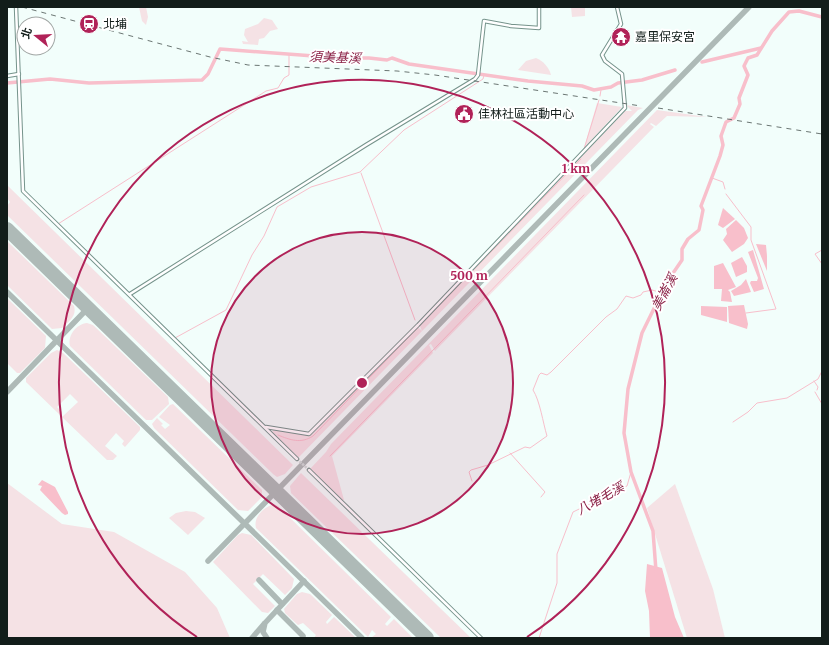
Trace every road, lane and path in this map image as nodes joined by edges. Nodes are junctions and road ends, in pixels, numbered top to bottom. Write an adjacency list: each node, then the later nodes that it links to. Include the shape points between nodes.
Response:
1 (16, 7): 4 (street)
2 (539, 7): 6 (street, via 539,28 484,22 478,76 475,79)
3 (617, 7): 7 (street, via 621,24 602,55 605,61 622,74 625,108 308,434)
4 (19, 75): 5 (street); 6 (street, via 23,191)
5 (7, 76)
6 (130, 294): 7 (street)
7 (266, 427): 8 (street)
8 (297, 459)
9 (309, 470): 10 (street)
10 (481, 638)

